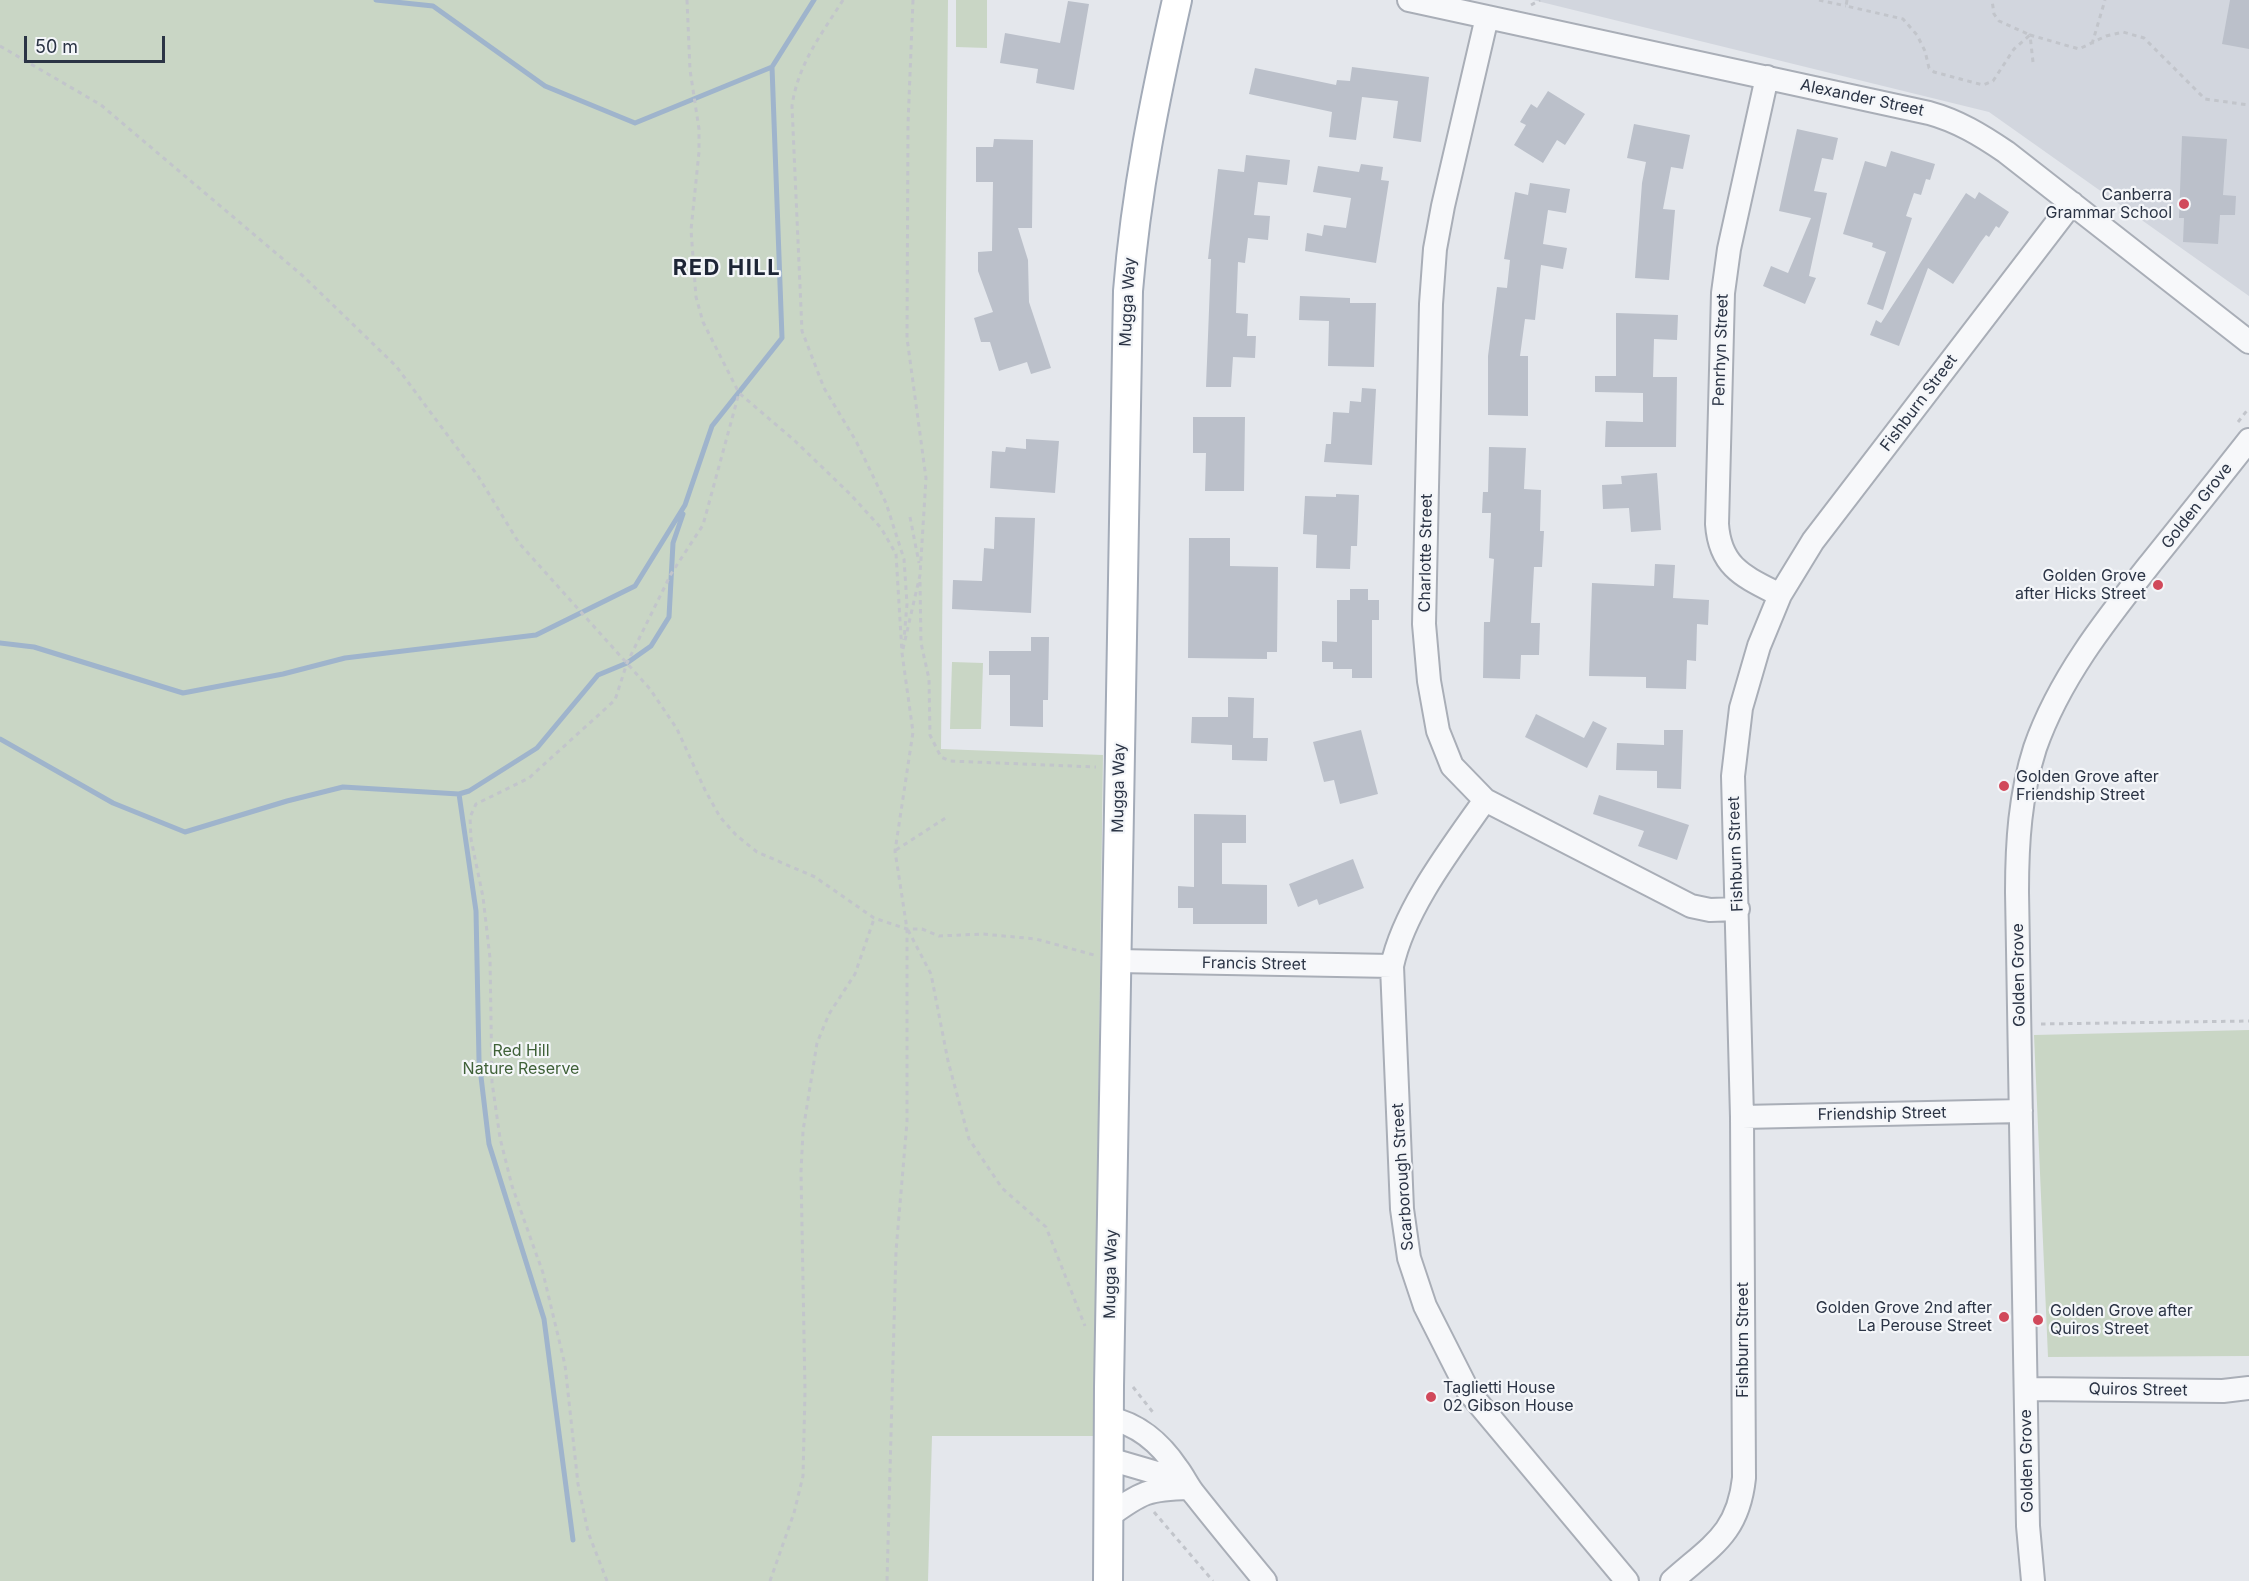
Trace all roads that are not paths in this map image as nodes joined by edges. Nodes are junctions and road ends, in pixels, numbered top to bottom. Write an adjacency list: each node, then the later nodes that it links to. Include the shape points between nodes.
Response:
1 (1177, 0): 11 (main road, Mugga Way, via 1142,163 1129,280)
2 (1409, 0): 3 (street, Alexander Street)
3 (1487, 17): 4 (street, Alexander Street); 9 (street, Charlotte Street, via 1436,249 1431,304 1424,624 1438,731 1452,766)
4 (1767, 77): 5 (street, Alexander Street, via 1947,118 1983,136); 8 (street, Penrhyn Street, via 1723,293 1717,524 1726,559 1744,577)
5 (2072, 203): 6 (street, Alexander Street); 8 (street, Fishburn Street, via 1813,541)
6 (2249, 342)
7 (2242, 433): 13 (street, Golden Grove, via 2069,674 2040,734 2025,790 2017,853)
8 (1780, 595): 10 (street, Fishburn Street, via 1748,679 1735,744)
9 (1485, 800): 10 (street, Charlotte Street, via 1692,906); 12 (street, Scarborough Street, via 1419,900)
10 (1738, 909): 14 (street, Fishburn Street)
11 (1117, 961): 12 (street, Francis Street); 17 (main road, Mugga Way)
12 (1392, 966): 23 (street, Scarborough Street, via 1402,1209 1409,1258 1425,1306 1468,1391)
13 (2021, 1111): 14 (street, Friendship Street); 16 (street, Golden Grove)
14 (1742, 1117): 24 (street, Fishburn Street, via 1742,1497 1727,1532)
15 (2249, 1388): 16 (street, Quiros Street)
16 (2027, 1389): 25 (street, Golden Grove, via 2028,1526)
17 (1109, 1418): 18 (main road, Mugga Way); 19 (street, via 1139,1429 1162,1449)
18 (1109, 1459): 19 (street, via 1157,1473); 20 (main road, Mugga Way)
19 (1189, 1488): 20 (street, via 1144,1493); 22 (street)
20 (1109, 1516): 21 (main road, Mugga Way)
21 (1108, 1581)
22 (1264, 1581)
23 (1627, 1581)
24 (1672, 1581)
25 (2033, 1581)

